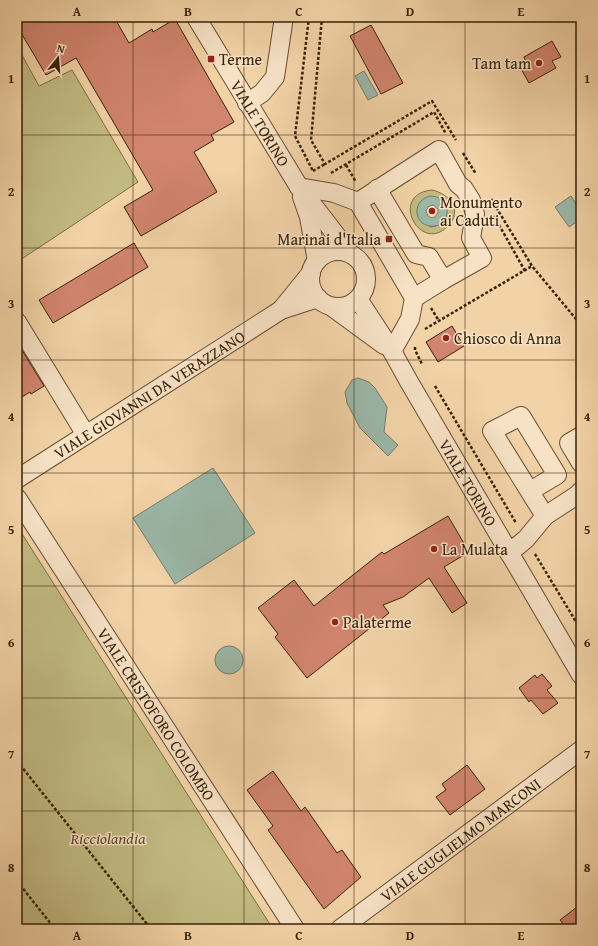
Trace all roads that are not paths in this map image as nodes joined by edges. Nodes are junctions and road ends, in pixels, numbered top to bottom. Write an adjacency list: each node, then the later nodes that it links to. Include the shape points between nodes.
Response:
1 (196, 17): 3 (street, VIALE TORINO)
2 (284, 18): 3 (street, via 275,77 262,93)
3 (247, 103): 4 (street, VIALE TORINO)
4 (299, 187): 6 (street, via 334,193); 7 (street, VIALE TORINO, via 343,244); 8 (street, VIALE TORINO, via 309,217)
5 (377, 189): 6 (street); 9 (street, via 416,254 430,257); 9 (street, via 439,150 458,184 471,200 475,214 471,238 482,258)
6 (358, 202): 10 (street)
7 (346, 252): 8 (street, via 333,251 322,256); 11 (street, via 357,258 366,275 365,288)
8 (314, 267): 12 (street, via 311,286 314,293); 13 (street, VIALE GIOVANNI DA VERAZZANO)
9 (443, 280): 10 (street)
10 (414, 298): 15 (street, via 410,319)
11 (358, 299): 12 (street, via 347,306); 15 (street, VIALE TORINO)
12 (325, 302): 13 (street, VIALE GIOVANNI DA VERAZZANO); 15 (street, VIALE TORINO)
13 (281, 310): 16 (street, VIALE GIOVANNI DA VERAZZANO)
14 (17, 322): 16 (street)
15 (392, 352): 24 (street, VIALE TORINO)
16 (86, 435): 19 (street, VIALE GIOVANNI DA VERAZZANO)
17 (581, 436): 18 (street, via 569,443)
18 (581, 462)
19 (17, 480)
20 (530, 491): 23 (street)
21 (581, 491): 23 (street)
22 (17, 498): 27 (street, VIALE CRISTOFORO COLOMBO)
23 (545, 516): 24 (street, via 526,539)
24 (509, 553): 25 (street, VIALE TORINO)
25 (581, 675)
26 (581, 750): 28 (street, VIALE GUGLIELMO MARCONI)
27 (295, 929)
28 (340, 929)

